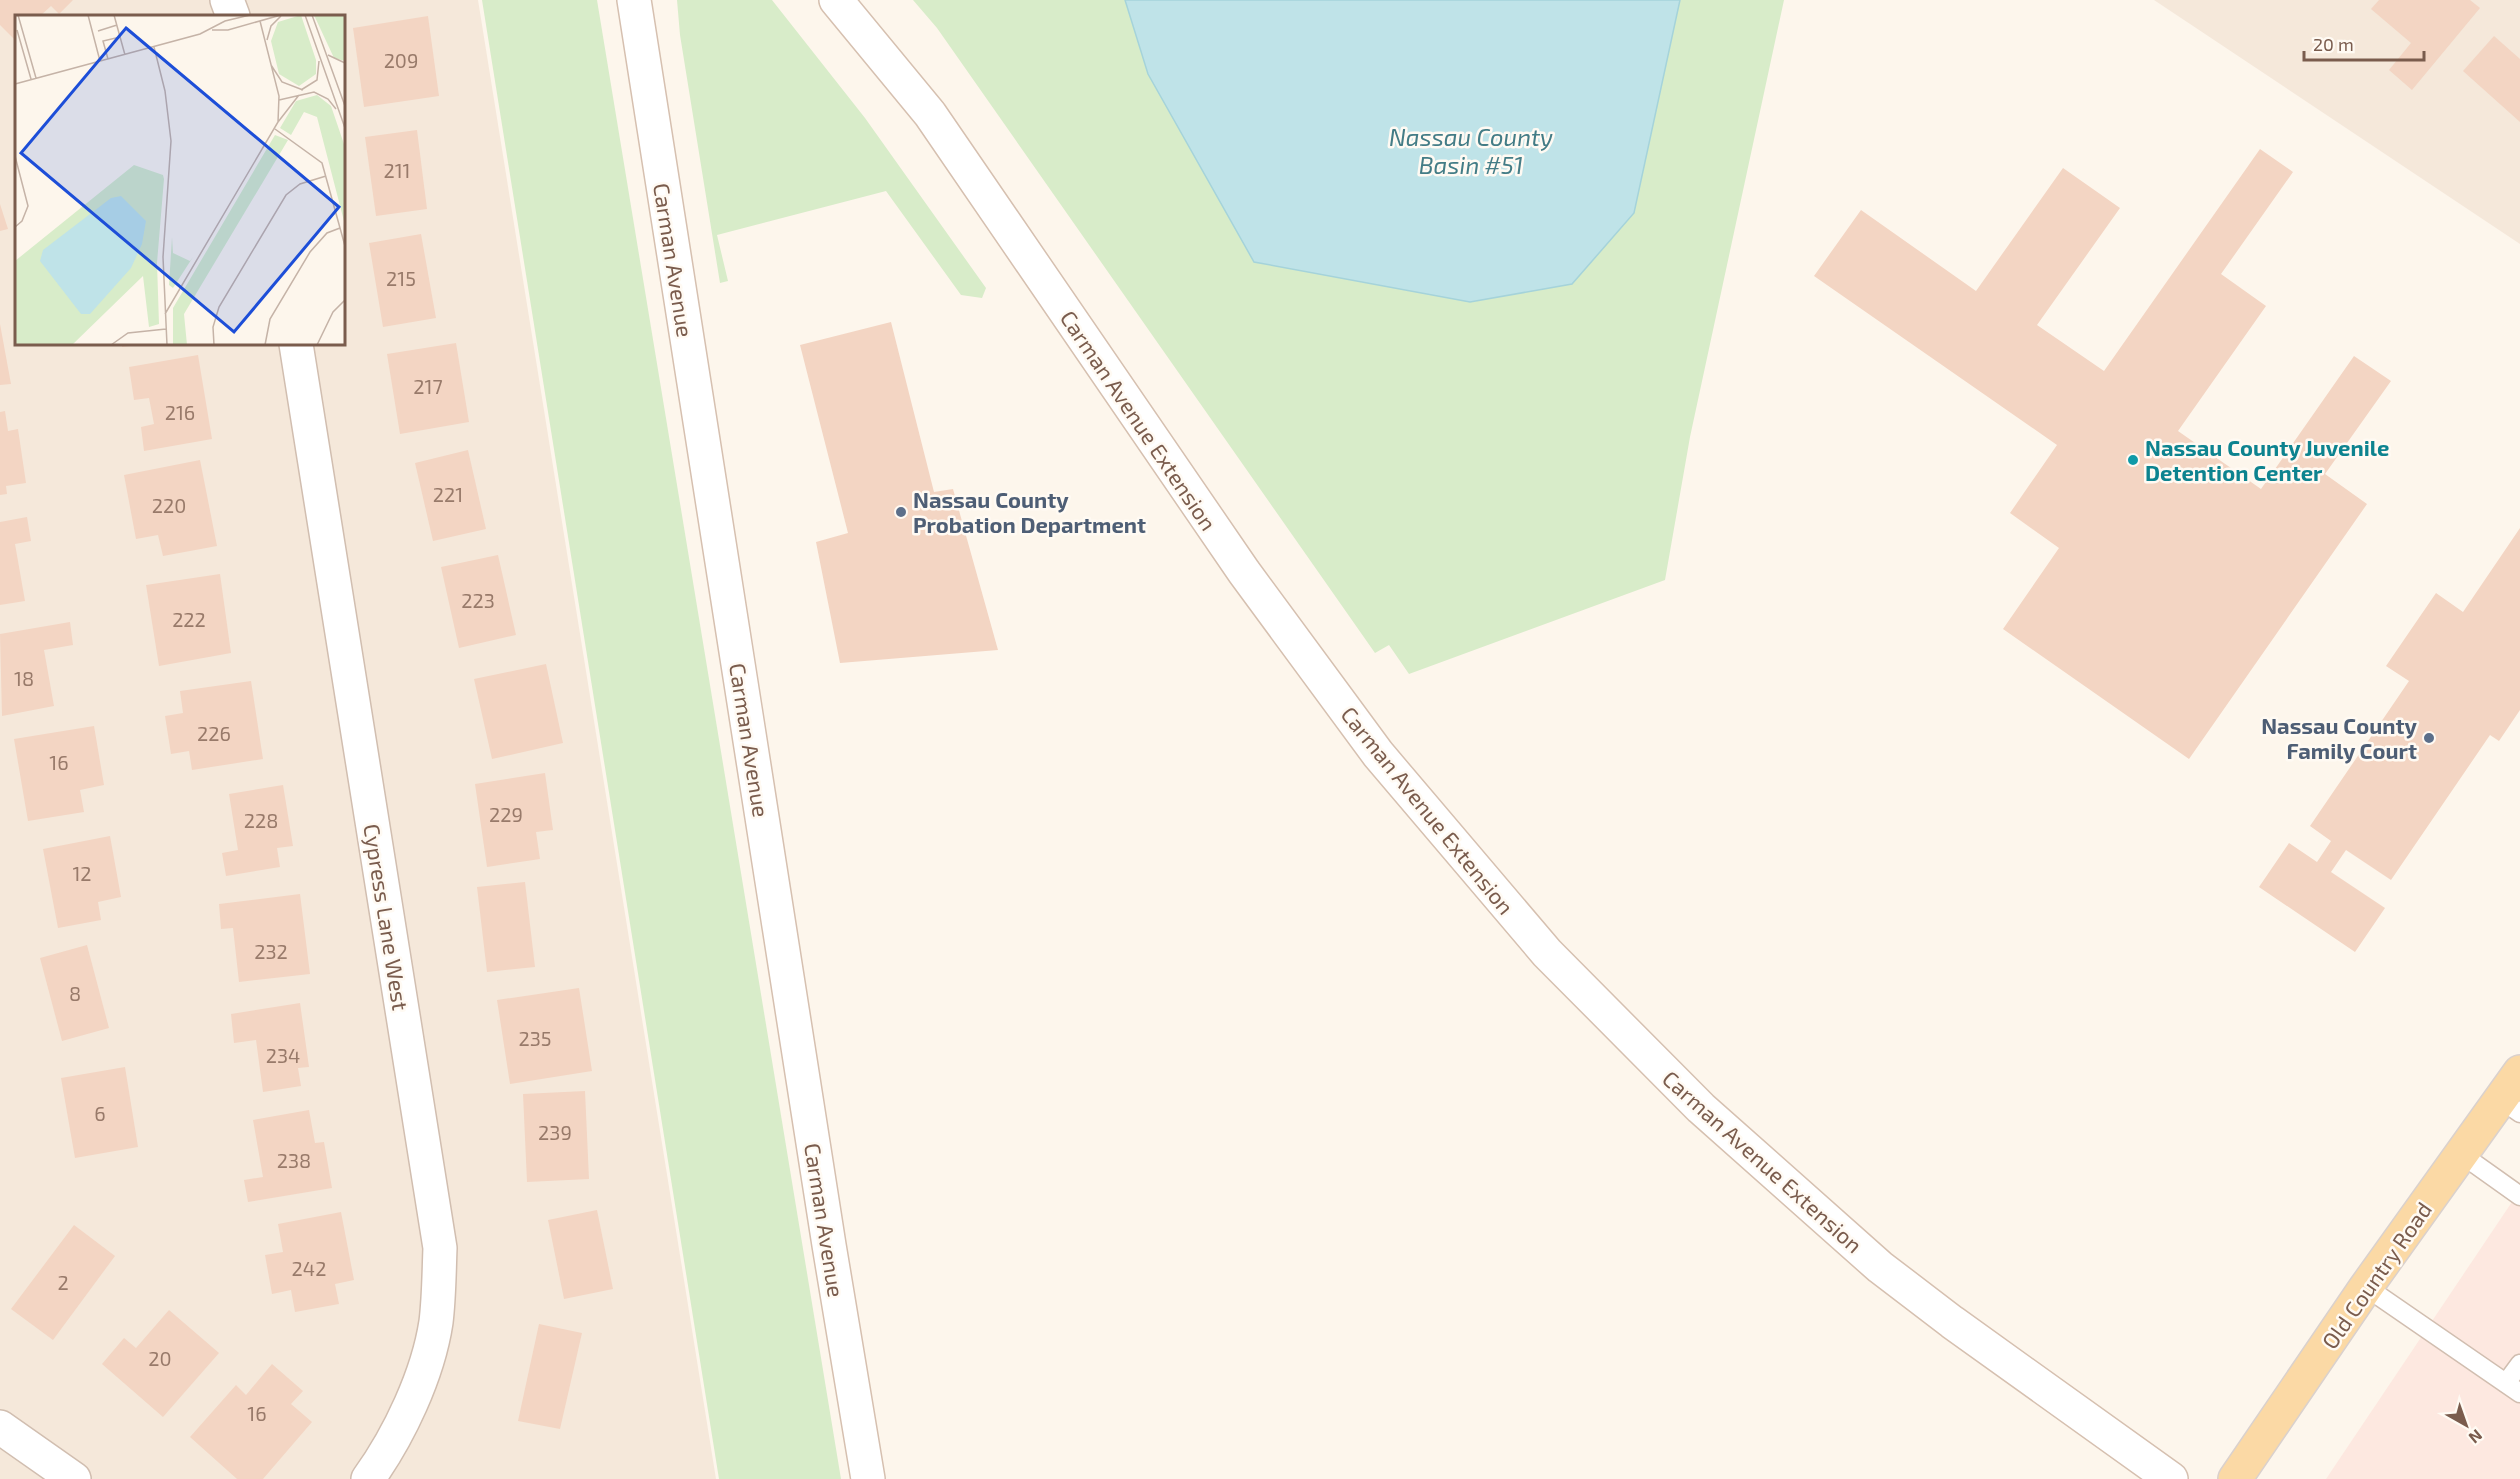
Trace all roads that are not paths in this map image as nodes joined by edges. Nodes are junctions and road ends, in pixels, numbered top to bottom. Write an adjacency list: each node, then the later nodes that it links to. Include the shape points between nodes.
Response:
1 (227, 0): 4 (main road)
2 (634, 0): 16 (main road, Carman Avenue)
3 (836, 0): 17 (main road, Carman Avenue Extension, via 930,114 1244,572 1371,744 1547,953 1701,1108 1880,1267)
4 (233, 15)
5 (296, 345): 15 (main road, Cypress Lane West, via 440,1248 436,1323 423,1373 407,1411)
6 (2520, 1072): 7 (main road, Old Country Road)
7 (2510, 1106): 8 (main road, Old Country Road)
8 (2461, 1154): 9 (lane); 10 (main road, Old Country Road)
9 (2520, 1196)
10 (2366, 1287): 12 (lane); 18 (main road, Old Country Road)
11 (2520, 1364): 12 (lane)
12 (2513, 1388)
13 (0, 1427): 14 (main road)
14 (74, 1479)
15 (368, 1479)
16 (868, 1479)
17 (2171, 1479)
18 (2235, 1479)

